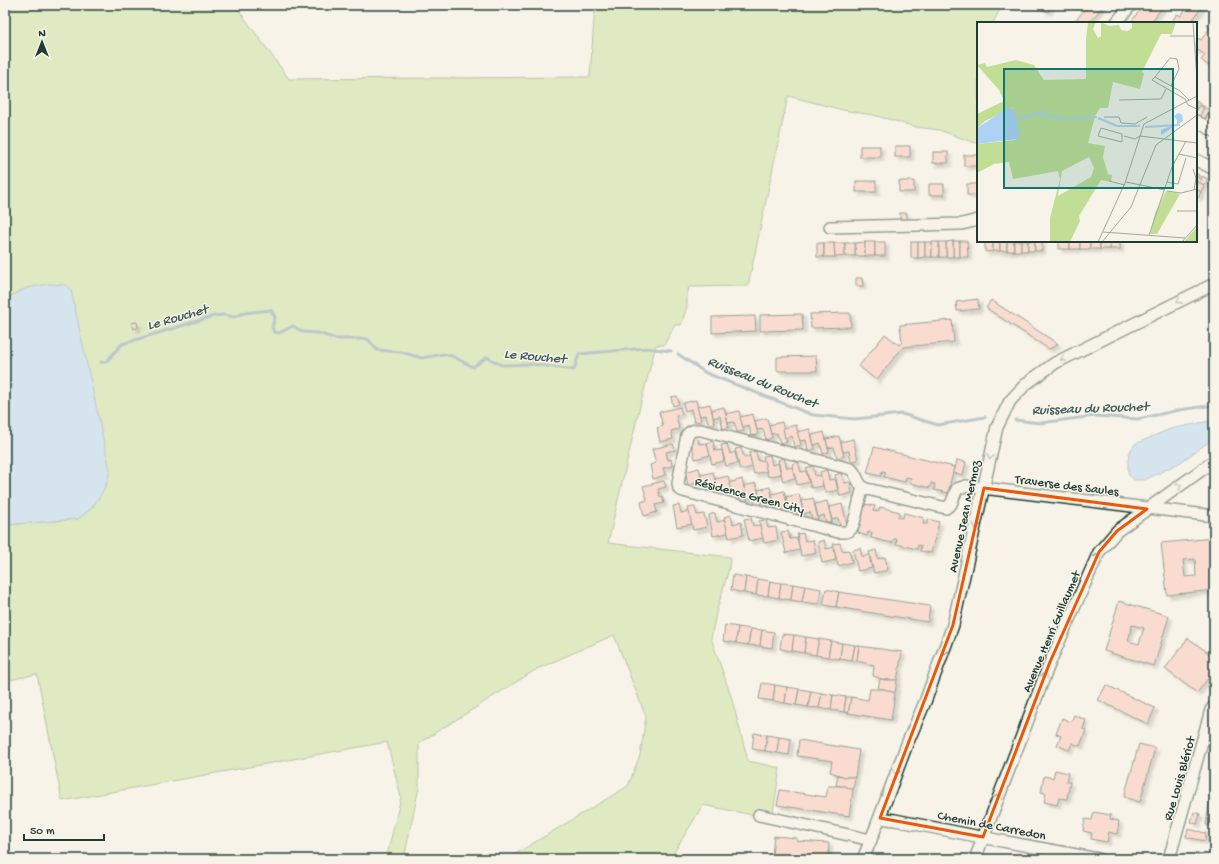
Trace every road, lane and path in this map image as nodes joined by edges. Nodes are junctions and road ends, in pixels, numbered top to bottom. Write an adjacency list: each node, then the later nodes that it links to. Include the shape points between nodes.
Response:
1 (1131, 5): 2 (street)
2 (1117, 22)
3 (1214, 114): 5 (street)
4 (1197, 122): 5 (street)
5 (1212, 130)
6 (1197, 160): 7 (street)
7 (1214, 169)
8 (977, 220): 9 (street, via 962,224)
9 (830, 227)
10 (1214, 284): 13 (street, Avenue Jean Mermoz, one-way to 13, via 1055,363 1026,384 1010,401 997,428)
11 (1214, 461): 14 (street, Avenue Henri Guillaumet, one-way to 11)
12 (863, 488): 12 (street, Résidence Green City, via 856,473 851,469 702,430 695,430 687,436 678,483 679,489 683,491 838,532 850,530); 13 (street, via 946,508 951,504 957,489 966,486)
13 (984, 488): 14 (street, Traverse des Saules); 18 (street, Avenue Jean Mermoz, one-way to 18, via 953,625)
14 (1147, 509): 15 (street, Traverse des Saules); 19 (street, Avenue Henri Guillaumet, one-way to 14, via 1050,662 1099,552 1117,531)
15 (1214, 516)
16 (1214, 706): 24 (street, Rue Louis Blériot)
17 (759, 815): 20 (street)
18 (880, 818): 19 (street, Chemin de Carredon); 20 (street, Avenue Jean Mermoz)
19 (983, 837): 22 (street, Avenue Henri Guillaumet); 23 (street, Chemin de Carredon)
20 (871, 840): 21 (street, Avenue Jean Mermoz)
21 (863, 859)
22 (975, 859)
23 (1098, 859)
24 (1170, 859)

